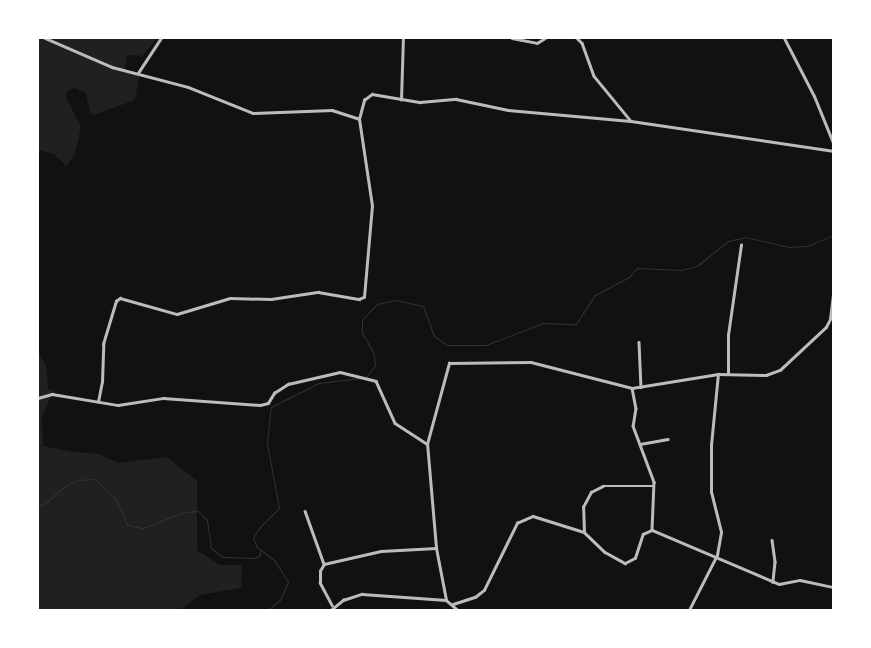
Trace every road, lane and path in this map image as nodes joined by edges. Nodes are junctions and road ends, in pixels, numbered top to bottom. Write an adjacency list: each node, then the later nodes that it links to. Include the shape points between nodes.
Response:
1 (45, 38): 8 (street, via 112,67)
2 (161, 38): 8 (street)
3 (404, 38): 9 (street)
4 (512, 38): 5 (street, via 537,43)
5 (545, 38)
6 (577, 38): 11 (street, via 594,76)
7 (784, 38): 12 (street, via 814,96)
8 (138, 73): 10 (street, via 188,87 253,113 332,110)
9 (401, 100): 10 (street, via 369,96); 11 (street, via 465,100 508,110)
10 (358, 119): 22 (street, via 372,206 364,298 359,300 318,292 271,299 230,298 177,314 120,298 116,301 103,344)
11 (631, 121): 13 (street)
12 (834, 146)
13 (834, 151)
14 (741, 245): 18 (street, via 728,335)
15 (834, 287): 18 (street, via 829,322 780,370 766,374)
16 (639, 342): 19 (street)
17 (718, 374): 18 (street); 19 (street); 32 (street, via 711,445 712,492 720,520)
18 (728, 374)
19 (640, 387): 20 (street)
20 (632, 388): 24 (street, via 531,362 452,362 445,369); 25 (street, via 636,408 633,426)
21 (38, 398): 22 (street, via 52,394)
22 (98, 402): 24 (street, via 127,405 163,398 260,405 268,403 274,393 288,384 340,372 368,378 381,387 395,423)
23 (668, 439): 25 (street)
24 (427, 444): 31 (street)
25 (640, 444): 26 (street)
26 (654, 486): 28 (street); 29 (street, via 603,486 591,492 583,507)
27 (305, 511): 33 (street)
28 (652, 530): 29 (street, via 643,534 635,558 625,563 605,552); 32 (street)
29 (584, 532): 37 (street, via 538,516 521,519 487,586 475,597)
30 (772, 540): 34 (street)
31 (436, 548): 33 (street, via 381,551); 36 (street)
32 (717, 555): 34 (street); 41 (street)
33 (324, 564): 38 (street, via 320,583)
34 (773, 582): 35 (street, via 800,580)
35 (834, 587)
36 (446, 600): 37 (street); 38 (street, via 372,594 347,598)
37 (453, 604): 40 (street)
38 (332, 607): 39 (street)
39 (330, 610)
40 (458, 610)
41 (688, 610)

